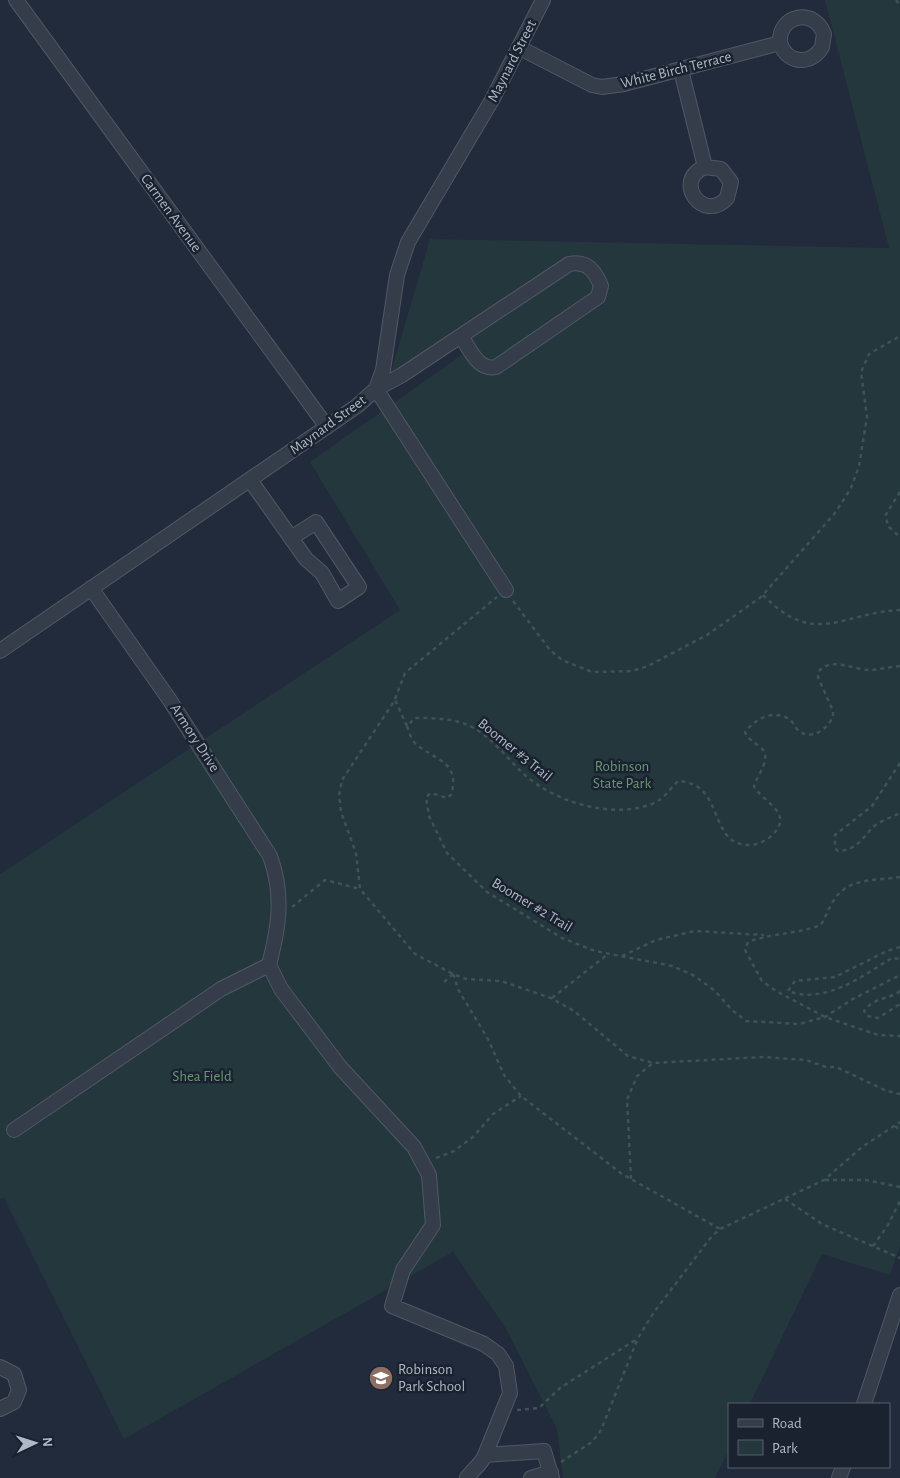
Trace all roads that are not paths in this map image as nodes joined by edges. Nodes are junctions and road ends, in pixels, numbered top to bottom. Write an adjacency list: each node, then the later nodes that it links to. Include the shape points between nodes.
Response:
1 (16, 0): 9 (street, Carmen Avenue)
2 (543, 0): 4 (street, Maynard Street)
3 (780, 43): 5 (street, White Birch Terrace)
4 (520, 48): 5 (street, White Birch Terrace, via 602,87); 8 (street, Maynard Street, via 408,242 397,275 383,370)
5 (681, 70): 6 (street)
6 (705, 167)
7 (461, 336): 7 (street, via 569,264 584,263 590,267 601,286 598,297 496,367 481,364); 8 (street)
8 (376, 389): 9 (street, Maynard Street); 13 (street)
9 (327, 427): 10 (street, Maynard Street)
10 (250, 480): 11 (street); 12 (street, Maynard Street)
11 (291, 538): 11 (street, via 306,559 322,573 338,601 359,587 316,522)
12 (91, 588): 14 (street, Maynard Street); 15 (street, Armory Drive, via 169,698 270,856 277,877 279,928)
13 (506, 590)
14 (0, 651)
15 (269, 965): 16 (street, via 221,989); 22 (street, via 281,989 340,1067 414,1147 429,1174 433,1225 403,1270 392,1306 484,1344 498,1354 506,1366 510,1393)
16 (14, 1130)
17 (900, 1295): 18 (street)
18 (895, 1326): 20 (street)
19 (0, 1367): 21 (street, via 14,1374 19,1390 14,1402)
20 (864, 1403)
21 (0, 1409)
22 (485, 1455): 23 (street, via 544,1451); 24 (street, via 482,1463)
23 (552, 1475): 25 (street)
24 (467, 1478)
25 (531, 1478)

